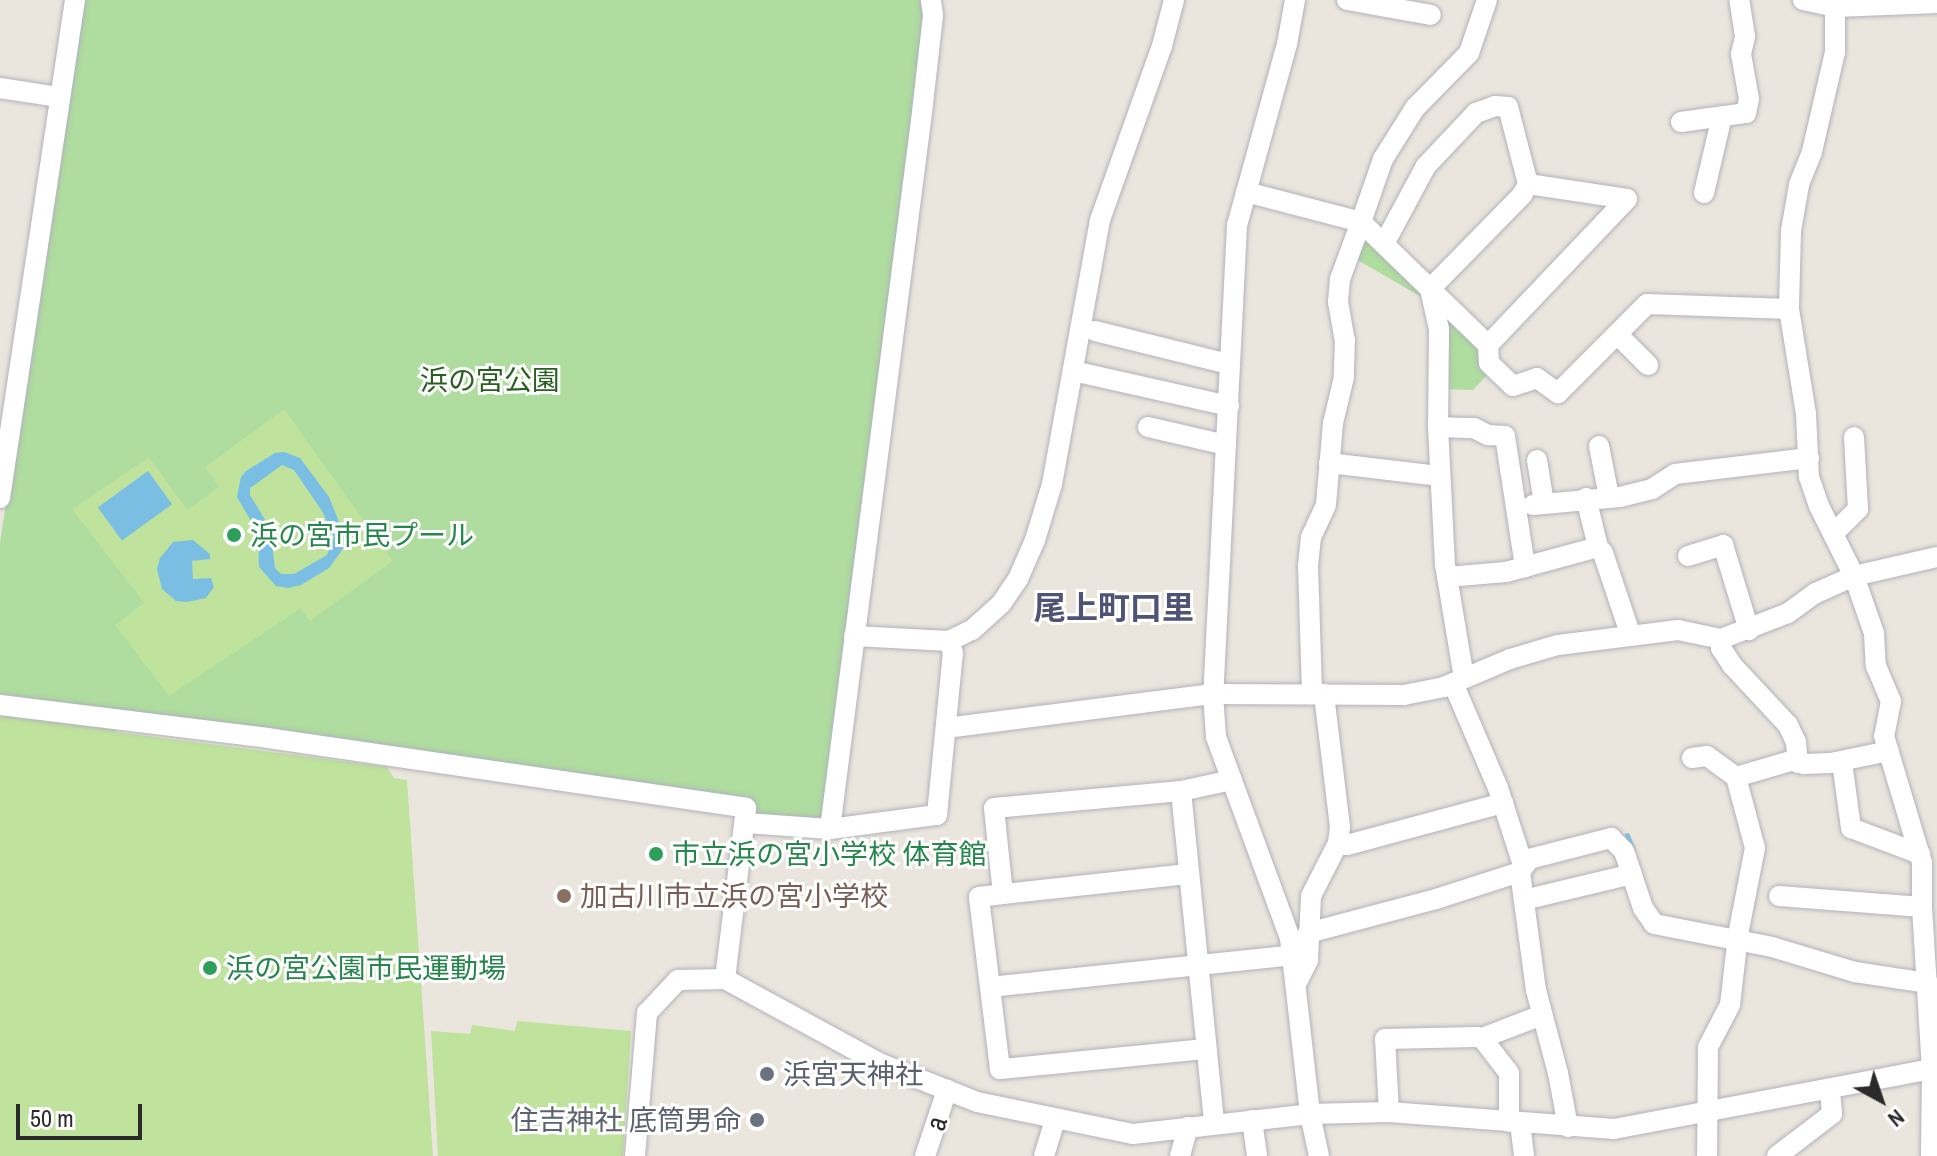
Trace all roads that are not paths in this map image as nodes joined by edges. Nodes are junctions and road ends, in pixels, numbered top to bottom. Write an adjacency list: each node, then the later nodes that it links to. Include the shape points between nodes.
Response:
1 (74, 0): 13 (street)
2 (931, 0): 51 (street, via 921,121)
3 (1174, 0): 28 (street, via 1100,220)
4 (1295, 0): 18 (street)
5 (1347, 0): 11 (street)
6 (1487, 0): 19 (street, via 1469,53 1415,108 1383,159)
7 (1739, 0): 14 (street, via 1749,99 1746,113)
8 (1803, 0): 10 (street)
9 (1937, 3): 10 (street)
10 (1835, 4): 22 (street, via 1835,52 1791,231)
11 (1431, 15)
12 (0, 88): 13 (street)
13 (59, 97): 40 (street)
14 (1722, 116): 15 (street); 16 (street)
15 (1681, 122)
16 (1712, 182)
17 (1528, 184): 20 (street, via 1508,107 1476,113 1426,166); 21 (street); 25 (street, via 1627,199)
18 (1246, 192): 19 (street); 26 (street, via 1237,226)
19 (1361, 222): 20 (street); 37 (street, via 1340,279 1344,377)
20 (1385, 242): 21 (street)
21 (1430, 289): 25 (street); 31 (street, via 1439,329)
22 (1789, 309): 24 (street, via 1647,304); 35 (street)
23 (1095, 331): 26 (street)
24 (1617, 334): 25 (street, via 1558,393 1537,378 1513,386 1489,363); 27 (street)
25 (1488, 345)
26 (1228, 364): 29 (street)
27 (1648, 365)
28 (1073, 371): 29 (street); 53 (street, via 1047,503 1018,579 987,618)
29 (1229, 406): 33 (street)
30 (1148, 427): 33 (street)
31 (1438, 427): 38 (street); 46 (street, via 1505,436)
32 (1854, 437): 42 (street, via 1858,509)
33 (1226, 445): 55 (street)
34 (1599, 446): 39 (street)
35 (1809, 458): 39 (street, via 1675,474 1652,489); 42 (street, via 1809,477)
36 (1537, 460): 41 (street, via 1538,504)
37 (1329, 463): 38 (street); 56 (street, via 1326,505 1311,537 1308,565)
38 (1440, 476): 48 (street)
39 (1609, 497): 41 (street)
40 (0, 498)
41 (1586, 498): 43 (street)
42 (1834, 533): 47 (street)
43 (1598, 547): 46 (street); 50 (street)
44 (1688, 556): 49 (street, via 1723,545)
45 (1937, 557): 47 (street)
46 (1525, 567): 48 (street)
47 (1854, 576): 49 (street); 59 (street, via 1874,633 1876,666 1891,701 1884,736)
48 (1447, 577): 54 (street)
49 (1749, 630): 52 (street)
50 (1630, 633): 52 (street, via 1678,630); 54 (street, via 1534,651)
51 (854, 636): 53 (street); 68 (street)
52 (1721, 639): 62 (street, via 1732,665 1788,725)
53 (949, 641): 58 (street, via 953,653)
54 (1459, 680): 56 (street, via 1404,695); 66 (street)
55 (1213, 694): 56 (street); 58 (street); 64 (street, via 1216,737)
56 (1318, 694): 69 (street, via 1337,786)
57 (0, 705): 67 (street, via 746,808)
58 (946, 728): 68 (street, via 937,815)
59 (1889, 751): 61 (street); 70 (street)
60 (1692, 758): 63 (street, via 1707,756)
61 (1842, 762): 62 (street); 70 (street, via 1851,828)
62 (1798, 763): 63 (street)
63 (1736, 777): 79 (street, via 1755,848)
64 (1232, 780): 65 (street); 80 (street)
65 (1181, 791): 72 (street); 74 (street, via 994,808)
66 (1503, 803): 69 (street, via 1347,845); 71 (street)
67 (746, 823): 68 (street); 82 (street)
68 (830, 829)
69 (1338, 843): 78 (street, via 1311,896)
70 (1926, 860): 77 (street)
71 (1522, 869): 73 (street, via 1529,859 1611,838 1624,851); 76 (street); 78 (street)
72 (1187, 874): 74 (street); 81 (street)
73 (1632, 874): 76 (street); 79 (street, via 1654,924)
74 (1003, 894): 85 (street, via 979,897)
75 (1779, 896): 77 (street)
76 (1524, 900): 86 (street)
77 (1922, 907): 83 (street)
78 (1308, 933): 84 (street, via 1308,960)
79 (1739, 934): 83 (street, via 1855,972); 93 (street, via 1730,1005 1708,1047)
80 (1293, 955): 81 (street); 84 (street)
81 (1196, 967): 85 (street); 88 (street)
82 (725, 979): 91 (street, via 879,1063); 101 (street, via 678,980 647,1013)
83 (1931, 979): 89 (street)
84 (1296, 984): 94 (street)
85 (990, 987): 88 (street, via 1000,1069)
86 (1542, 1015): 87 (street); 100 (street)
87 (1482, 1038): 92 (street, via 1385,1039); 97 (street, via 1509,1073)
88 (1205, 1049): 98 (street)
89 (1935, 1068): 90 (street); 110 (street)
90 (1830, 1089): 93 (street); 109 (street, via 1832,1114)
91 (947, 1090): 95 (street); 102 (street, a)
92 (1389, 1112): 94 (street); 97 (street)
93 (1707, 1113): 100 (street, via 1614,1129); 108 (street)
94 (1310, 1114): 96 (street); 106 (street)
95 (1055, 1120): 99 (street, via 1133,1134); 103 (street)
96 (1252, 1120): 98 (street); 105 (street)
97 (1514, 1123): 100 (street); 107 (street)
98 (1214, 1124): 99 (street)
99 (1188, 1127): 104 (street)
100 (1568, 1127)
101 (635, 1156)
102 (925, 1156)
103 (1044, 1156)
104 (1180, 1156)
105 (1257, 1156)
106 (1319, 1156)
107 (1524, 1156)
108 (1707, 1156)
109 (1777, 1156)
110 (1931, 1156)

